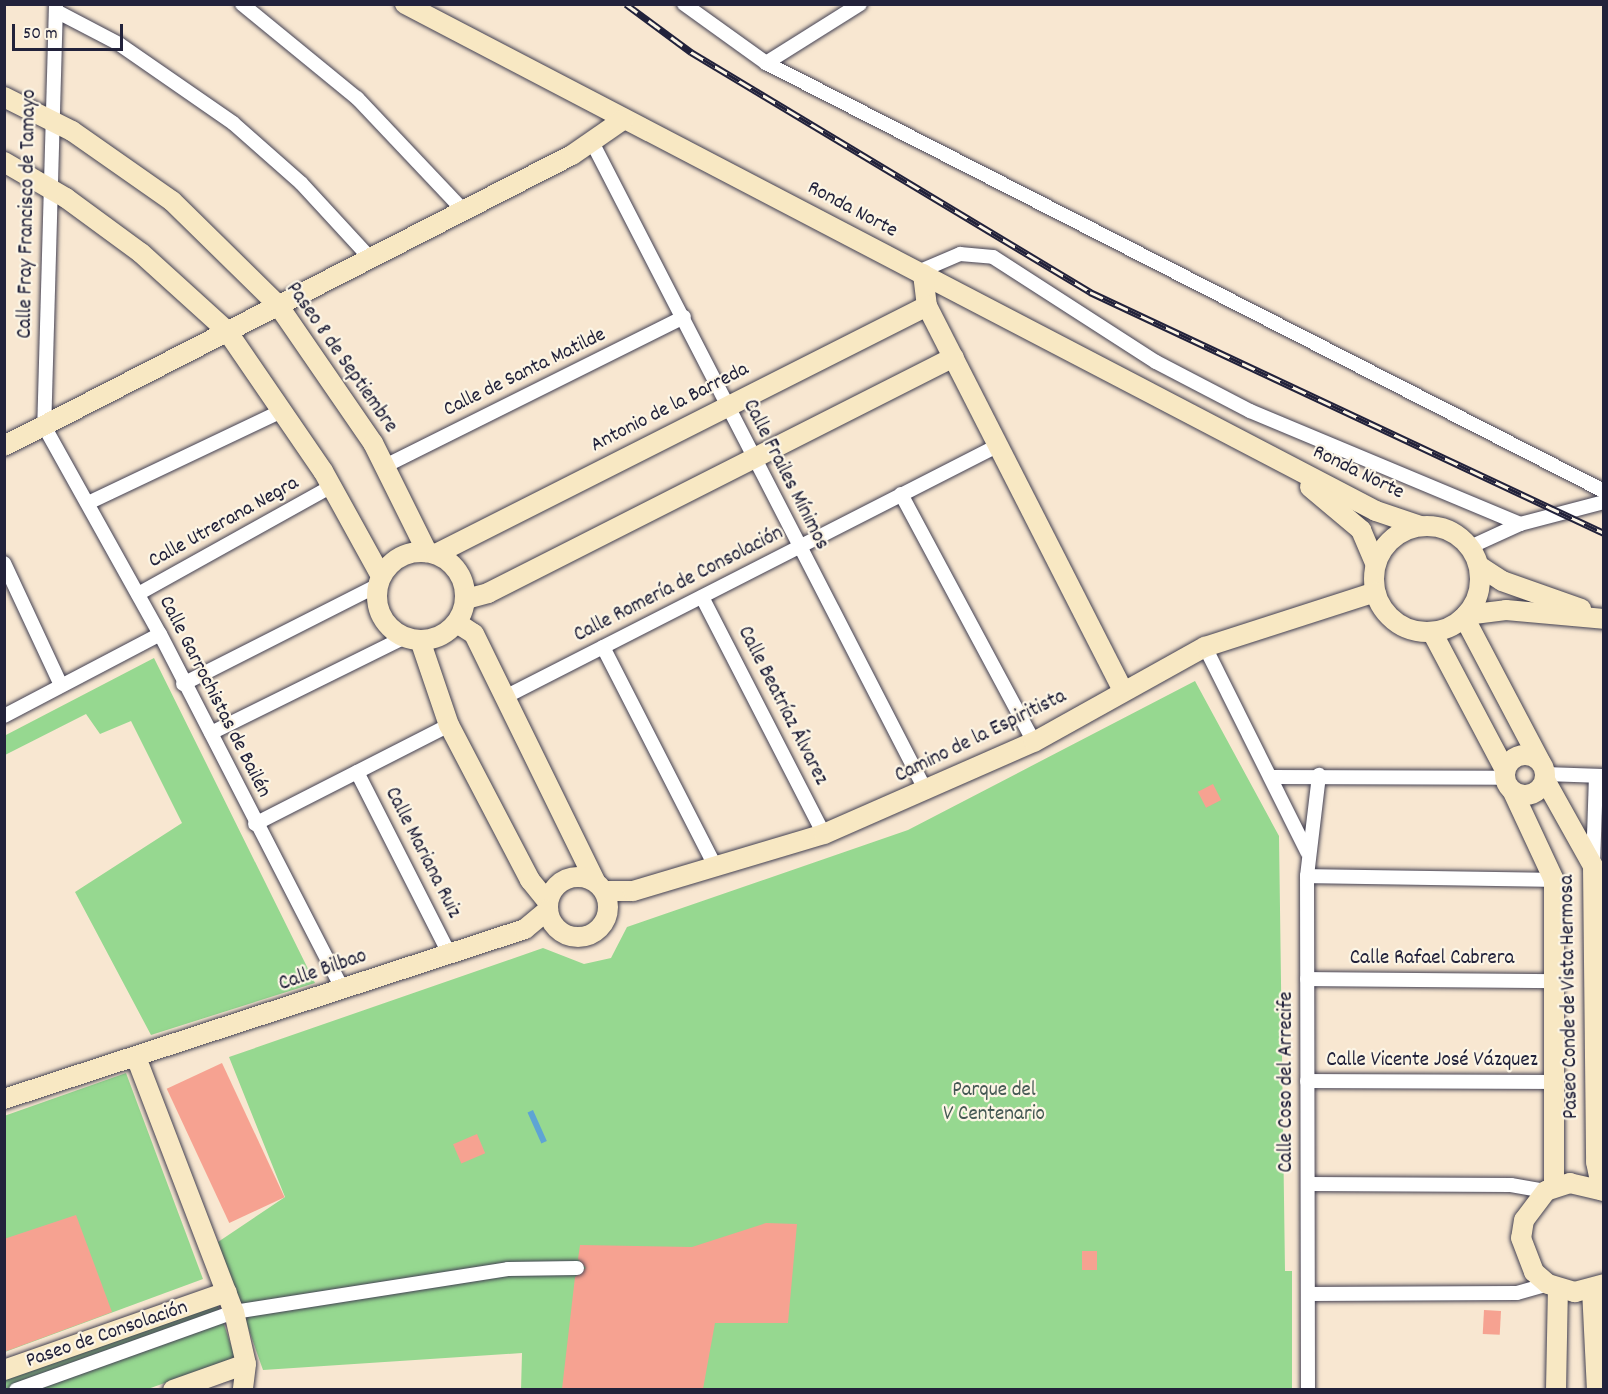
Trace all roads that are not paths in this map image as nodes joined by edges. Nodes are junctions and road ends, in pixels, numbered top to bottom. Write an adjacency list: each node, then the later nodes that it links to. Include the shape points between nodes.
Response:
1 (242, 4): 13 (street, via 357,98)
2 (405, 4): 9 (street, Ronda Norte)
3 (684, 4): 6 (street)
4 (860, 4): 6 (street)
5 (56, 8): 8 (street, Calle Fray Francisco de Tamayo); 14 (street, via 119,44 233,123 301,183)
6 (766, 63): 30 (street)
7 (4, 97): 8 (street, Paseo 8 de Septiembre)
8 (50, 119): 12 (street, Calle Fray Francisco de Tamayo); 16 (street, Paseo 8 de Septiembre, via 172,201)
9 (624, 120): 10 (street); 15 (street, Ronda Norte)
10 (593, 144): 13 (street); 18 (street, Calle Frailes Mínimos)
11 (4, 162): 12 (street)
12 (50, 189): 19 (street, via 141,253); 23 (street, Calle Fray Francisco de Tamayo)
13 (465, 211): 14 (street)
14 (369, 257): 16 (street)
15 (920, 273): 17 (street); 27 (street, Ronda Norte); 34 (street, via 960,254 993,257 1116,338 1250,411)
16 (278, 305): 19 (street); 28 (street, Paseo 8 de Septiembre)
17 (927, 306): 20 (street); 21 (street, Antonio de la Barreda)
18 (684, 317): 21 (street, Calle Frailes Mínimos); 28 (street, Calle de Santa Matilde)
19 (226, 332): 22 (street); 23 (street)
20 (954, 357): 24 (street); 26 (street)
21 (725, 407): 26 (street, Calle Frailes Mínimos); 38 (street, Antonio de la Barreda)
22 (284, 410): 29 (street); 33 (street)
23 (44, 426): 25 (street); 33 (street, Calle Garrochistas de Bailén)
24 (999, 445): 31 (street, Calle Romería de Consolación); 57 (street)
25 (4, 446)
26 (751, 458): 37 (street, Calle Frailes Mínimos); 46 (street, via 488,593)
27 (1275, 459): 35 (street, Ronda Norte, via 1376,511); 40 (street, Ronda Norte, via 1361,530)
28 (385, 466): 38 (street, Paseo 8 de Septiembre)
29 (330, 487): 42 (street); 44 (street, Calle Utrerana Negra)
30 (1604, 491)
31 (901, 494): 37 (street, Calle Romería de Consolación); 62 (street)
32 (1604, 502): 34 (street)
33 (88, 503): 44 (street, Calle Garrochistas de Bailén)
34 (1520, 524): 36 (street)
35 (1420, 526): 36 (street, Ronda Norte, via 1448,530); 40 (street, Ronda Norte, via 1392,538)
36 (1470, 547): 41 (street, Ronda Norte)
37 (799, 548): 45 (street, Calle Romería de Consolación); 69 (street, Calle Frailes Mínimos)
38 (431, 553): 42 (street, via 400,556); 46 (street, via 458,571)
39 (4, 563): 56 (street)
40 (1376, 563): 43 (street, Ronda Norte)
41 (1479, 566): 47 (street, via 1476,600); 48 (street, via 1502,581)
42 (379, 581): 52 (street, via 385,622); 55 (street)
43 (1375, 592): 50 (street, via 1403,626); 54 (street, Camino de la Espiritista)
44 (138, 594): 51 (street, Calle Garrochistas de Bailén)
45 (702, 597): 53 (street, Calle Romería de Consolación); 71 (street, Calle Beatríaz Álvarez)
46 (466, 599): 49 (street)
47 (1465, 616): 48 (street, via 1506,610); 50 (street); 64 (street, Paseo Conde de Vista Hermosa)
48 (1604, 618)
49 (457, 623): 52 (street, via 447,633); 58 (street, via 474,634)
50 (1432, 632): 68 (street, Paseo Conde de Vista Hermosa)
51 (160, 634): 55 (street, Calle Garrochistas de Bailén); 56 (street)
52 (413, 639): 60 (street); 61 (street)
53 (603, 647): 58 (street, Calle Romería de Consolación); 73 (street)
54 (1205, 647): 57 (street, Camino de la Espiritista); 66 (street)
55 (183, 684): 61 (street, Calle Garrochistas de Bailén)
56 (61, 685): 59 (street)
57 (1123, 691): 62 (street, Camino de la Espiritista)
58 (505, 698): 77 (street)
59 (4, 716)
60 (449, 725): 63 (street); 78 (street, via 530,880)
61 (212, 734): 70 (street, Calle Garrochistas de Bailén)
62 (1034, 742): 69 (street, Camino de la Espiritista)
63 (357, 772): 70 (street); 81 (street, Calle Mariana Ruiz)
64 (1543, 772): 67 (street); 68 (street, via 1533,794); 68 (street, via 1523,755); 74 (street, Paseo Conde de Vista Hermosa)
65 (1319, 775): 66 (street); 68 (street); 72 (street, Calle Coso del Arrecife)
66 (1271, 777): 72 (street)
67 (1600, 777): 74 (street)
68 (1508, 780): 76 (street, Paseo Conde de Vista Hermosa)
69 (926, 791): 71 (street, Camino de la Espiritista)
70 (255, 824): 85 (street, Calle Garrochistas de Bailén)
71 (824, 834): 73 (street, Camino de la Espiritista)
72 (1307, 852): 75 (street, Calle Coso del Arrecife)
73 (715, 866): 77 (street, Camino de la Espiritista, via 633,891)
74 (1593, 866): 83 (street, Paseo Conde de Vista Hermosa)
75 (1307, 876): 76 (street); 82 (street, Calle Coso del Arrecife)
76 (1554, 880): 84 (street, Paseo Conde de Vista Hermosa)
77 (602, 893): 78 (street, via 568,878); 80 (street, via 605,922 591,935)
78 (548, 906): 79 (street, Calle Bilbao); 80 (street)
79 (525, 928): 80 (street, Calle Bilbao); 81 (street, Calle Bilbao)
80 (561, 932)
81 (450, 953): 85 (street, Calle Bilbao)
82 (1307, 979): 84 (street, Calle Rafael Cabrera); 87 (street, Calle Coso del Arrecife)
83 (1600, 980): 89 (street, Paseo Conde de Vista Hermosa)
84 (1556, 981): 88 (street, Paseo Conde de Vista Hermosa)
85 (343, 990): 86 (street, Calle Bilbao)
86 (136, 1057): 90 (street); 97 (street)
87 (1307, 1081): 88 (street, Calle Vicente José Vázquez); 91 (street, Calle Coso del Arrecife)
88 (1556, 1082): 92 (street, Paseo Conde de Vista Hermosa)
89 (1600, 1082): 93 (street, Paseo Conde de Vista Hermosa, via 1596,1162)
90 (4, 1099)
91 (1308, 1184): 92 (street, via 1511,1185); 98 (street, Calle Coso del Arrecife)
92 (1550, 1189): 93 (street, via 1587,1184); 96 (street, via 1524,1220 1521,1238 1534,1272)
93 (1603, 1191)
94 (577, 1268): 99 (street, Paseo de Consolación, via 508,1269)
95 (1598, 1286): 96 (street); 107 (street)
96 (1553, 1287): 98 (street, via 1517,1293); 106 (street)
97 (227, 1292): 99 (street); 101 (street)
98 (1308, 1294): 105 (street, Calle Coso del Arrecife)
99 (234, 1312): 100 (street); 102 (street, Paseo de Consolación)
100 (246, 1364): 103 (street); 104 (street)
101 (4, 1370)
102 (16, 1389)
103 (173, 1389)
104 (243, 1389)
105 (1308, 1389)
106 (1556, 1389)
107 (1597, 1389)

